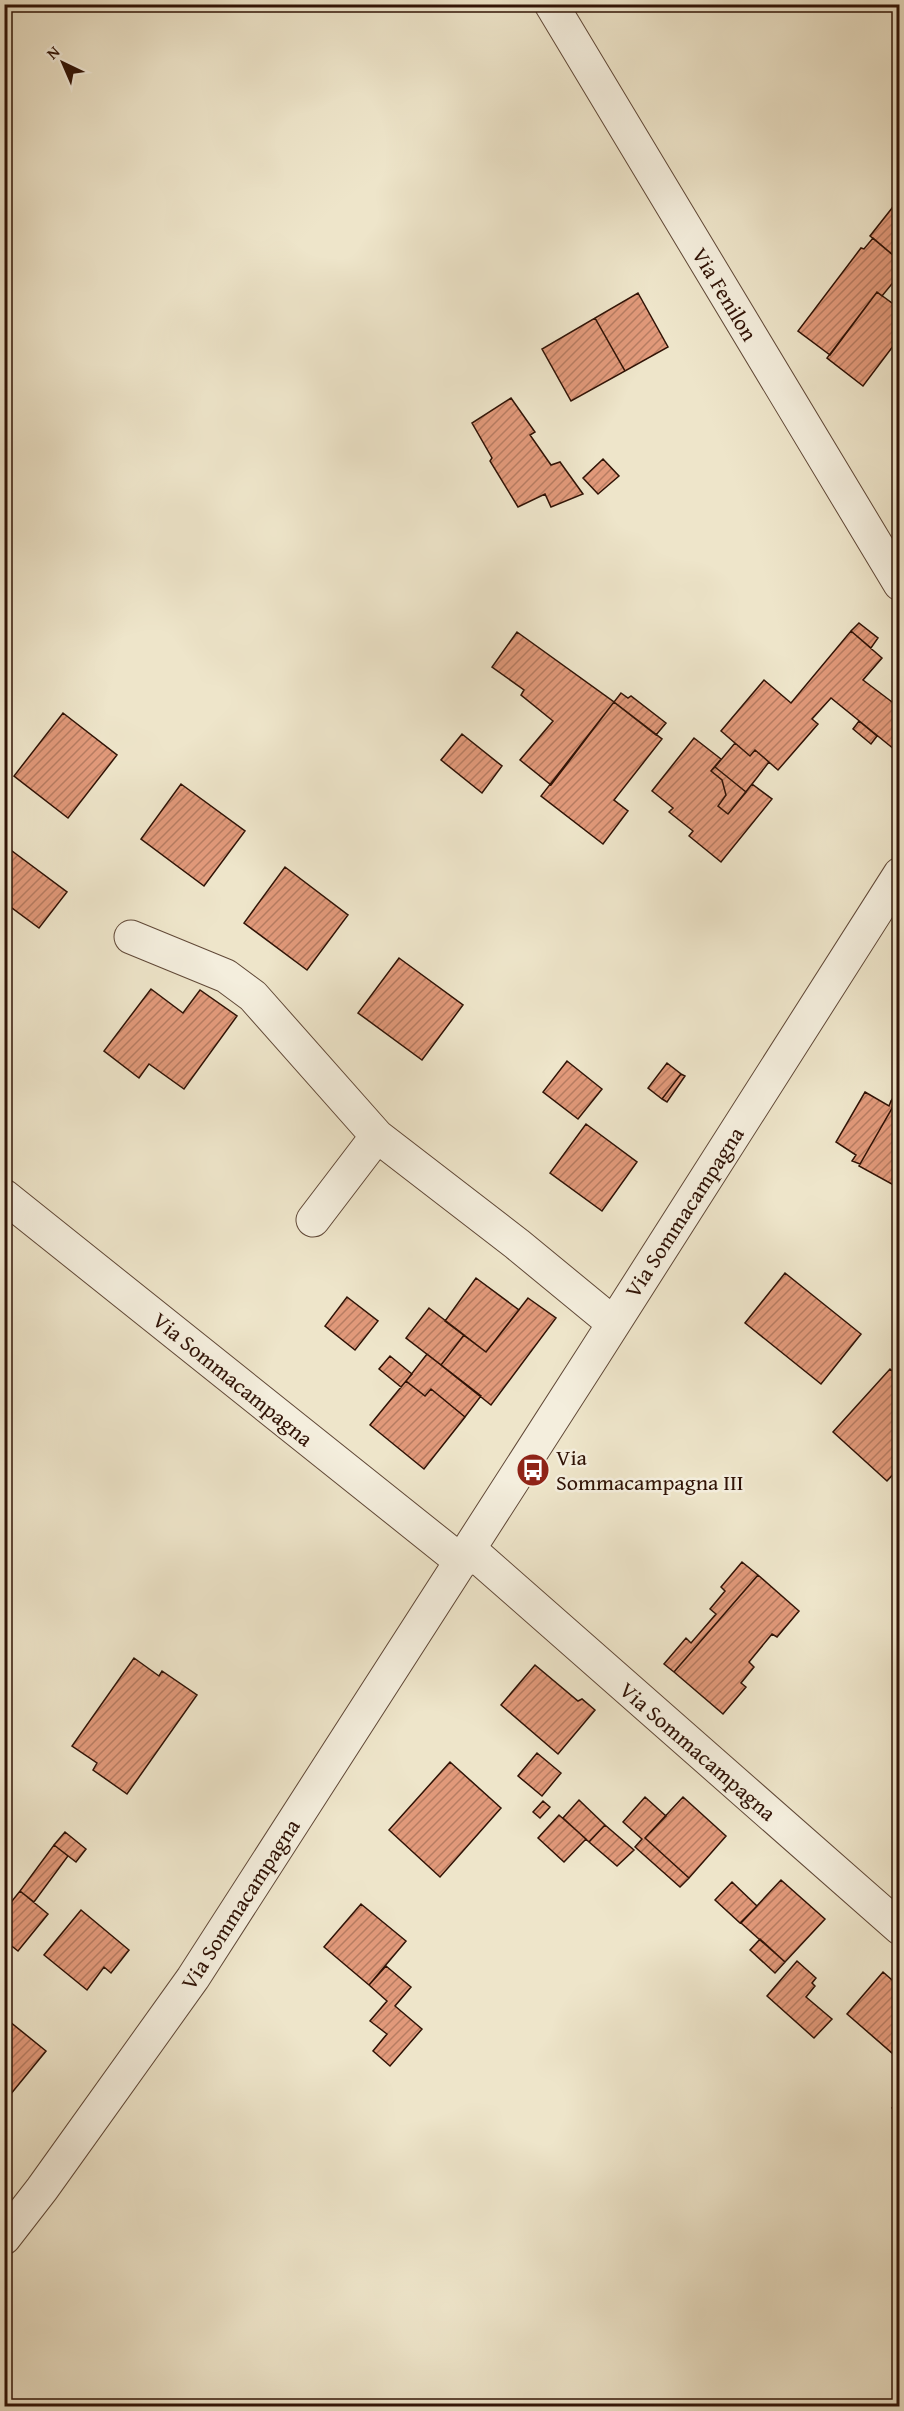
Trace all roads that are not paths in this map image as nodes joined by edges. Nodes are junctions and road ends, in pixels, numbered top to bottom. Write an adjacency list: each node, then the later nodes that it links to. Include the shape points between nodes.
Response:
1 (551, 4): 2 (street, Via Fenilon)
2 (900, 584)
3 (900, 874): 8 (street, Via Sommacampagna)
4 (131, 937): 5 (street, via 226,976 253,996)
5 (377, 1136): 7 (street); 8 (street)
6 (4, 1196): 9 (street, Via Sommacampagna)
7 (313, 1220)
8 (613, 1323): 9 (street, Via Sommacampagna)
9 (465, 1556): 10 (street, Via Sommacampagna); 11 (street, Via Sommacampagna, via 193,1978)
10 (900, 1929)
11 (4, 2238)

